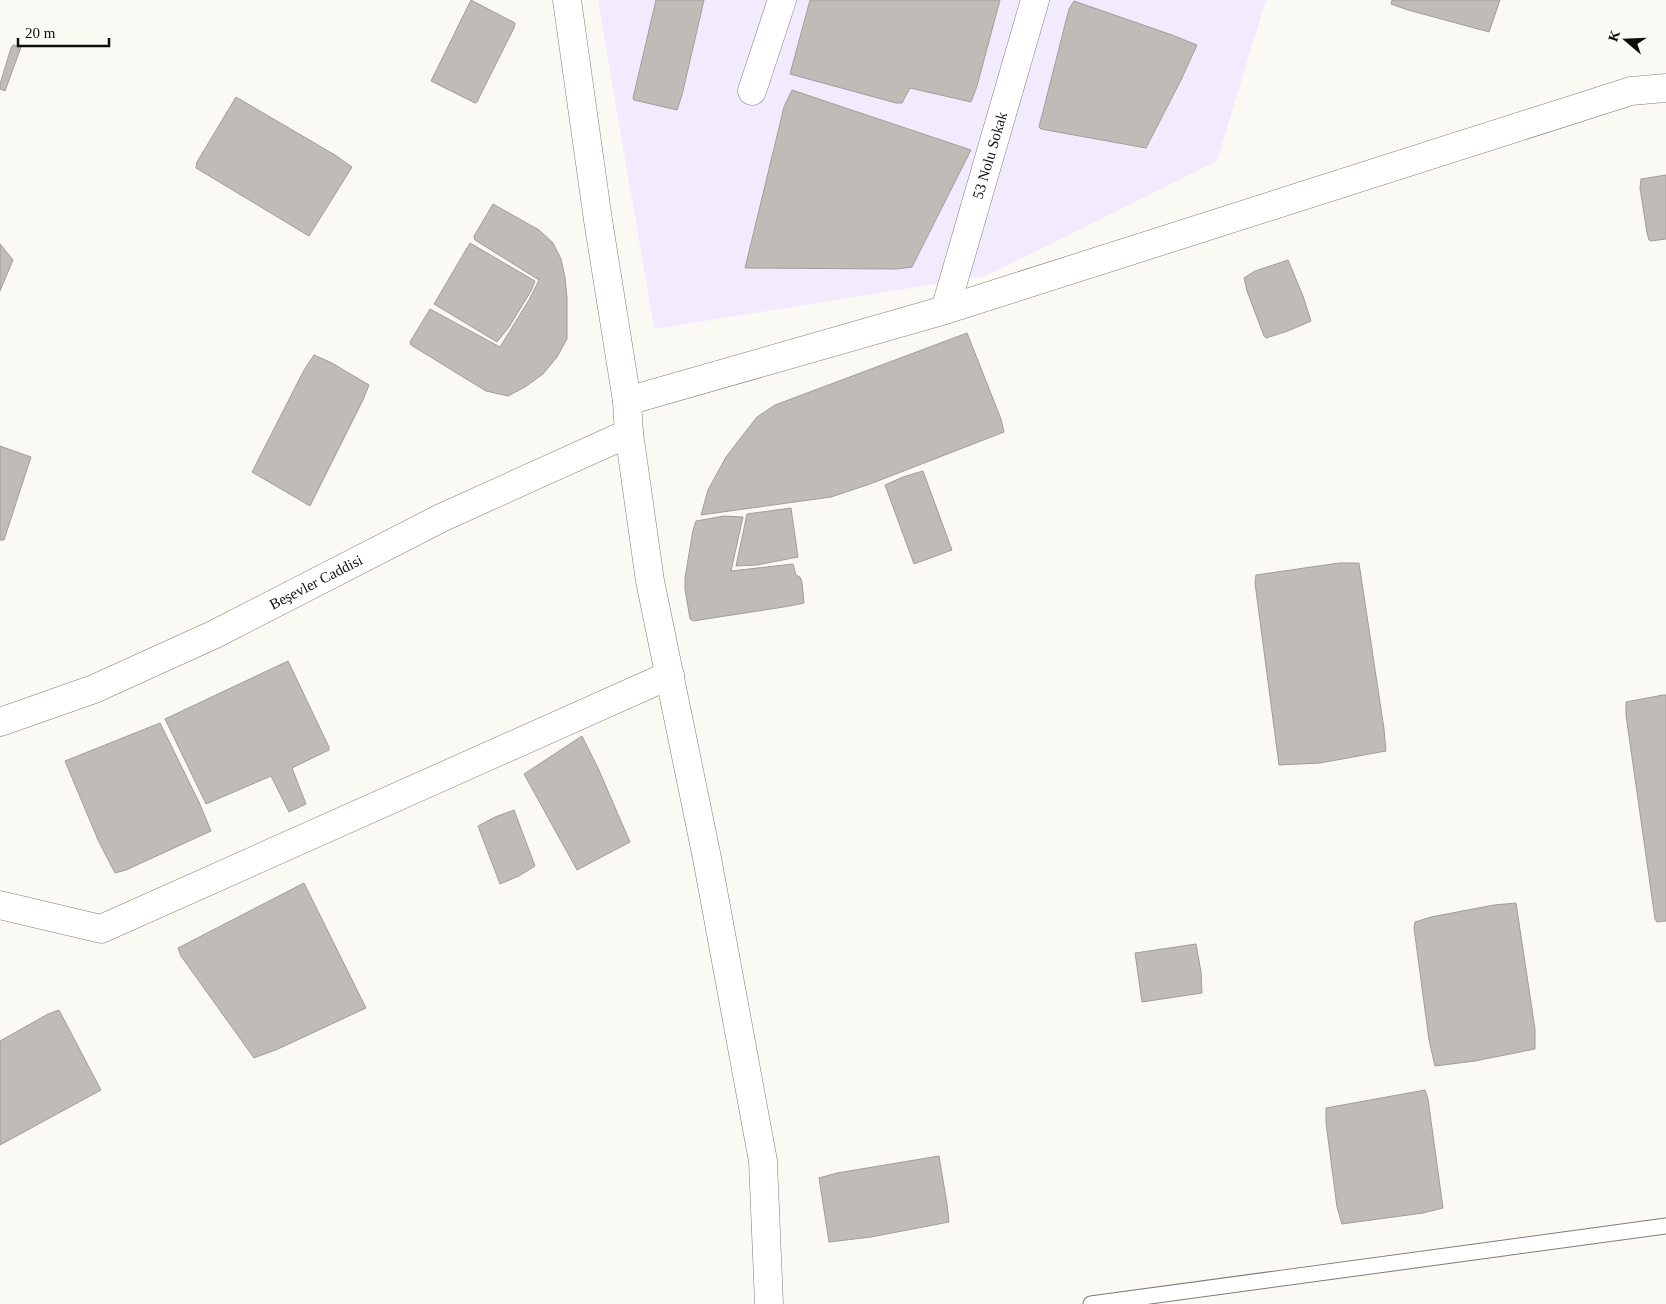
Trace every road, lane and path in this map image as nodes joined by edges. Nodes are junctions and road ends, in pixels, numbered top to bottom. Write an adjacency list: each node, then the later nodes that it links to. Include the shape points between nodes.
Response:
1 (567, 0): 7 (street)
2 (782, 0): 5 (street)
3 (1035, 0): 6 (street, 53 Nolu Sokak)
4 (1666, 88): 6 (street, via 1631,91)
5 (752, 91)
6 (945, 310): 7 (street)
7 (627, 401): 8 (street)
8 (630, 433): 9 (street, via 650,581); 10 (street, Beşevler Caddisi, via 441,518 213,635 94,689)
9 (670, 675): 11 (street, via 101,929); 13 (street, via 763,1161)
10 (0, 722)
11 (0, 905)
12 (1666, 1226): 14 (lane)
13 (769, 1304)
14 (1091, 1304)

